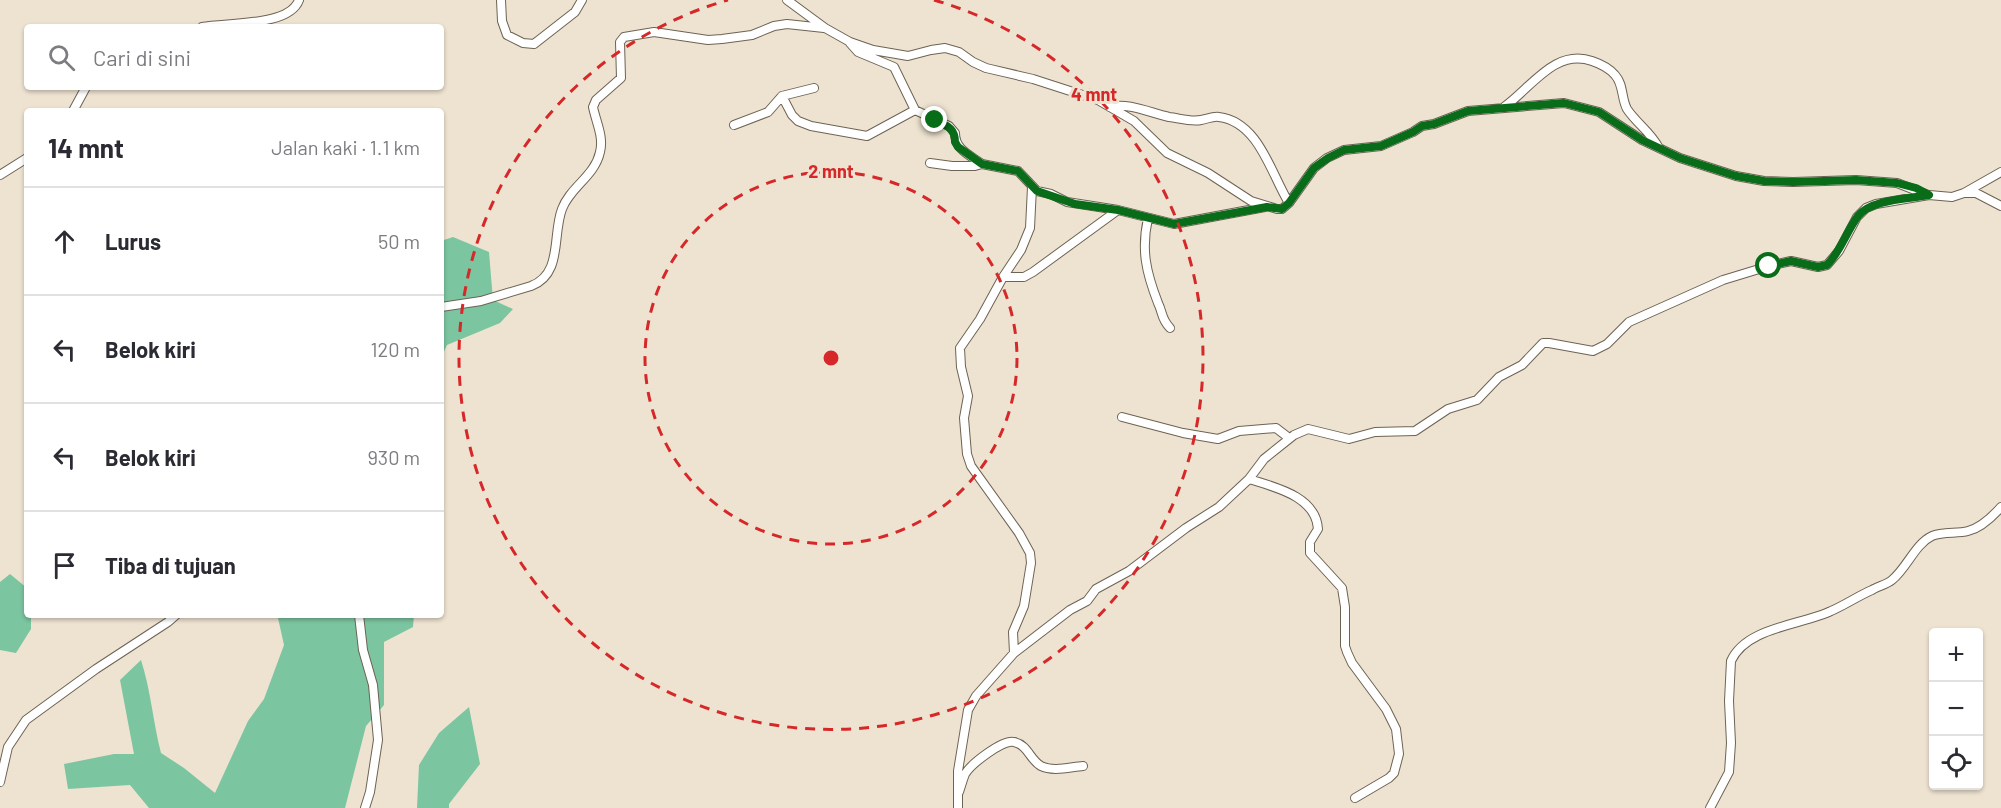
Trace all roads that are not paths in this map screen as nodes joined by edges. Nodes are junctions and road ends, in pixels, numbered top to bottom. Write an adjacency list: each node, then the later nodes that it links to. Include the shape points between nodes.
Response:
1 (299, 0): 5 (street, via 296,8 284,15)
2 (501, 0): 3 (street, via 507,35 534,44 575,12)
3 (582, 0)
4 (787, 0): 6 (street)
5 (229, 24)
6 (825, 28): 7 (street); 31 (street, via 787,24 752,35 708,40 654,33 624,37 620,42 621,78 593,107 601,137 598,159 563,206 556,232 556,253 548,272 539,284)
7 (850, 42): 11 (street, via 908,56 952,50 986,68 1033,79); 14 (street, via 858,52 894,67)
8 (814, 88): 10 (street)
9 (84, 90): 12 (street)
10 (782, 96): 14 (street, via 798,121 867,136); 15 (street, via 768,112)
11 (1110, 107): 25 (street, via 1128,106 1190,120 1217,116 1233,121 1257,143); 27 (street, via 1134,121 1167,153)
12 (75, 108)
13 (1502, 108): 16 (street, via 1564,103 1599,112); 16 (street, via 1560,61 1586,59 1617,76 1622,100); 25 (street, via 1468,111 1422,126 1381,146 1344,150 1314,168)
14 (915, 110): 19 (street, via 949,126 958,147)
15 (734, 125)
16 (1659, 148): 24 (street, via 1718,170 1764,181 1887,182)
17 (24, 160): 21 (street)
18 (930, 163): 19 (street)
19 (982, 164): 22 (street, via 1018,171)
20 (2001, 172): 23 (street)
21 (0, 175)
22 (1032, 187): 28 (street, via 1075,204); 30 (street, via 1030,228)
23 (1964, 193): 24 (street, via 1952,197); 26 (street, via 1976,194)
24 (1929, 195): 34 (street, via 1866,208 1827,265 1791,261 1723,280 1629,322 1607,344 1593,351 1543,344 1522,365 1499,377 1477,400 1448,409 1415,431 1375,432 1349,440 1308,429)
25 (1289, 203): 27 (street, via 1282,209)
26 (2001, 206)
27 (1267, 207): 29 (street, via 1174,224)
28 (1118, 210): 29 (street); 30 (street, via 1033,272 1024,277)
29 (1148, 218): 32 (street, via 1144,252 1147,268 1162,318)
30 (1003, 278): 39 (street, via 962,343 960,359 968,396 964,418 971,466 1019,533 1031,557 1024,606 1014,626)
31 (444, 307)
32 (1170, 328)
33 (1122, 417): 34 (street, via 1218,439 1239,431 1276,428)
34 (1289, 438): 35 (street, via 1264,459)
35 (1249, 480): 39 (street, via 1220,507 1129,571 1096,589 1088,601); 42 (street, via 1290,493 1316,516 1318,528 1310,549 1342,588 1347,652 1396,729 1399,754 1394,773)
36 (2001, 507): 45 (street, via 1969,531 1932,536 1886,584 1825,614 1763,634 1734,656 1729,701 1729,772)
37 (173, 618): 41 (street, via 26,720 8,747)
38 (359, 618): 44 (street, via 373,685 378,740)
39 (1014, 653): 43 (street, via 968,710)
40 (1083, 765): 43 (street, via 1054,769 1041,766 1023,746 1006,742 966,773)
41 (0, 782)
42 (1355, 798)
43 (957, 805)
44 (365, 808)
45 (1710, 808)

